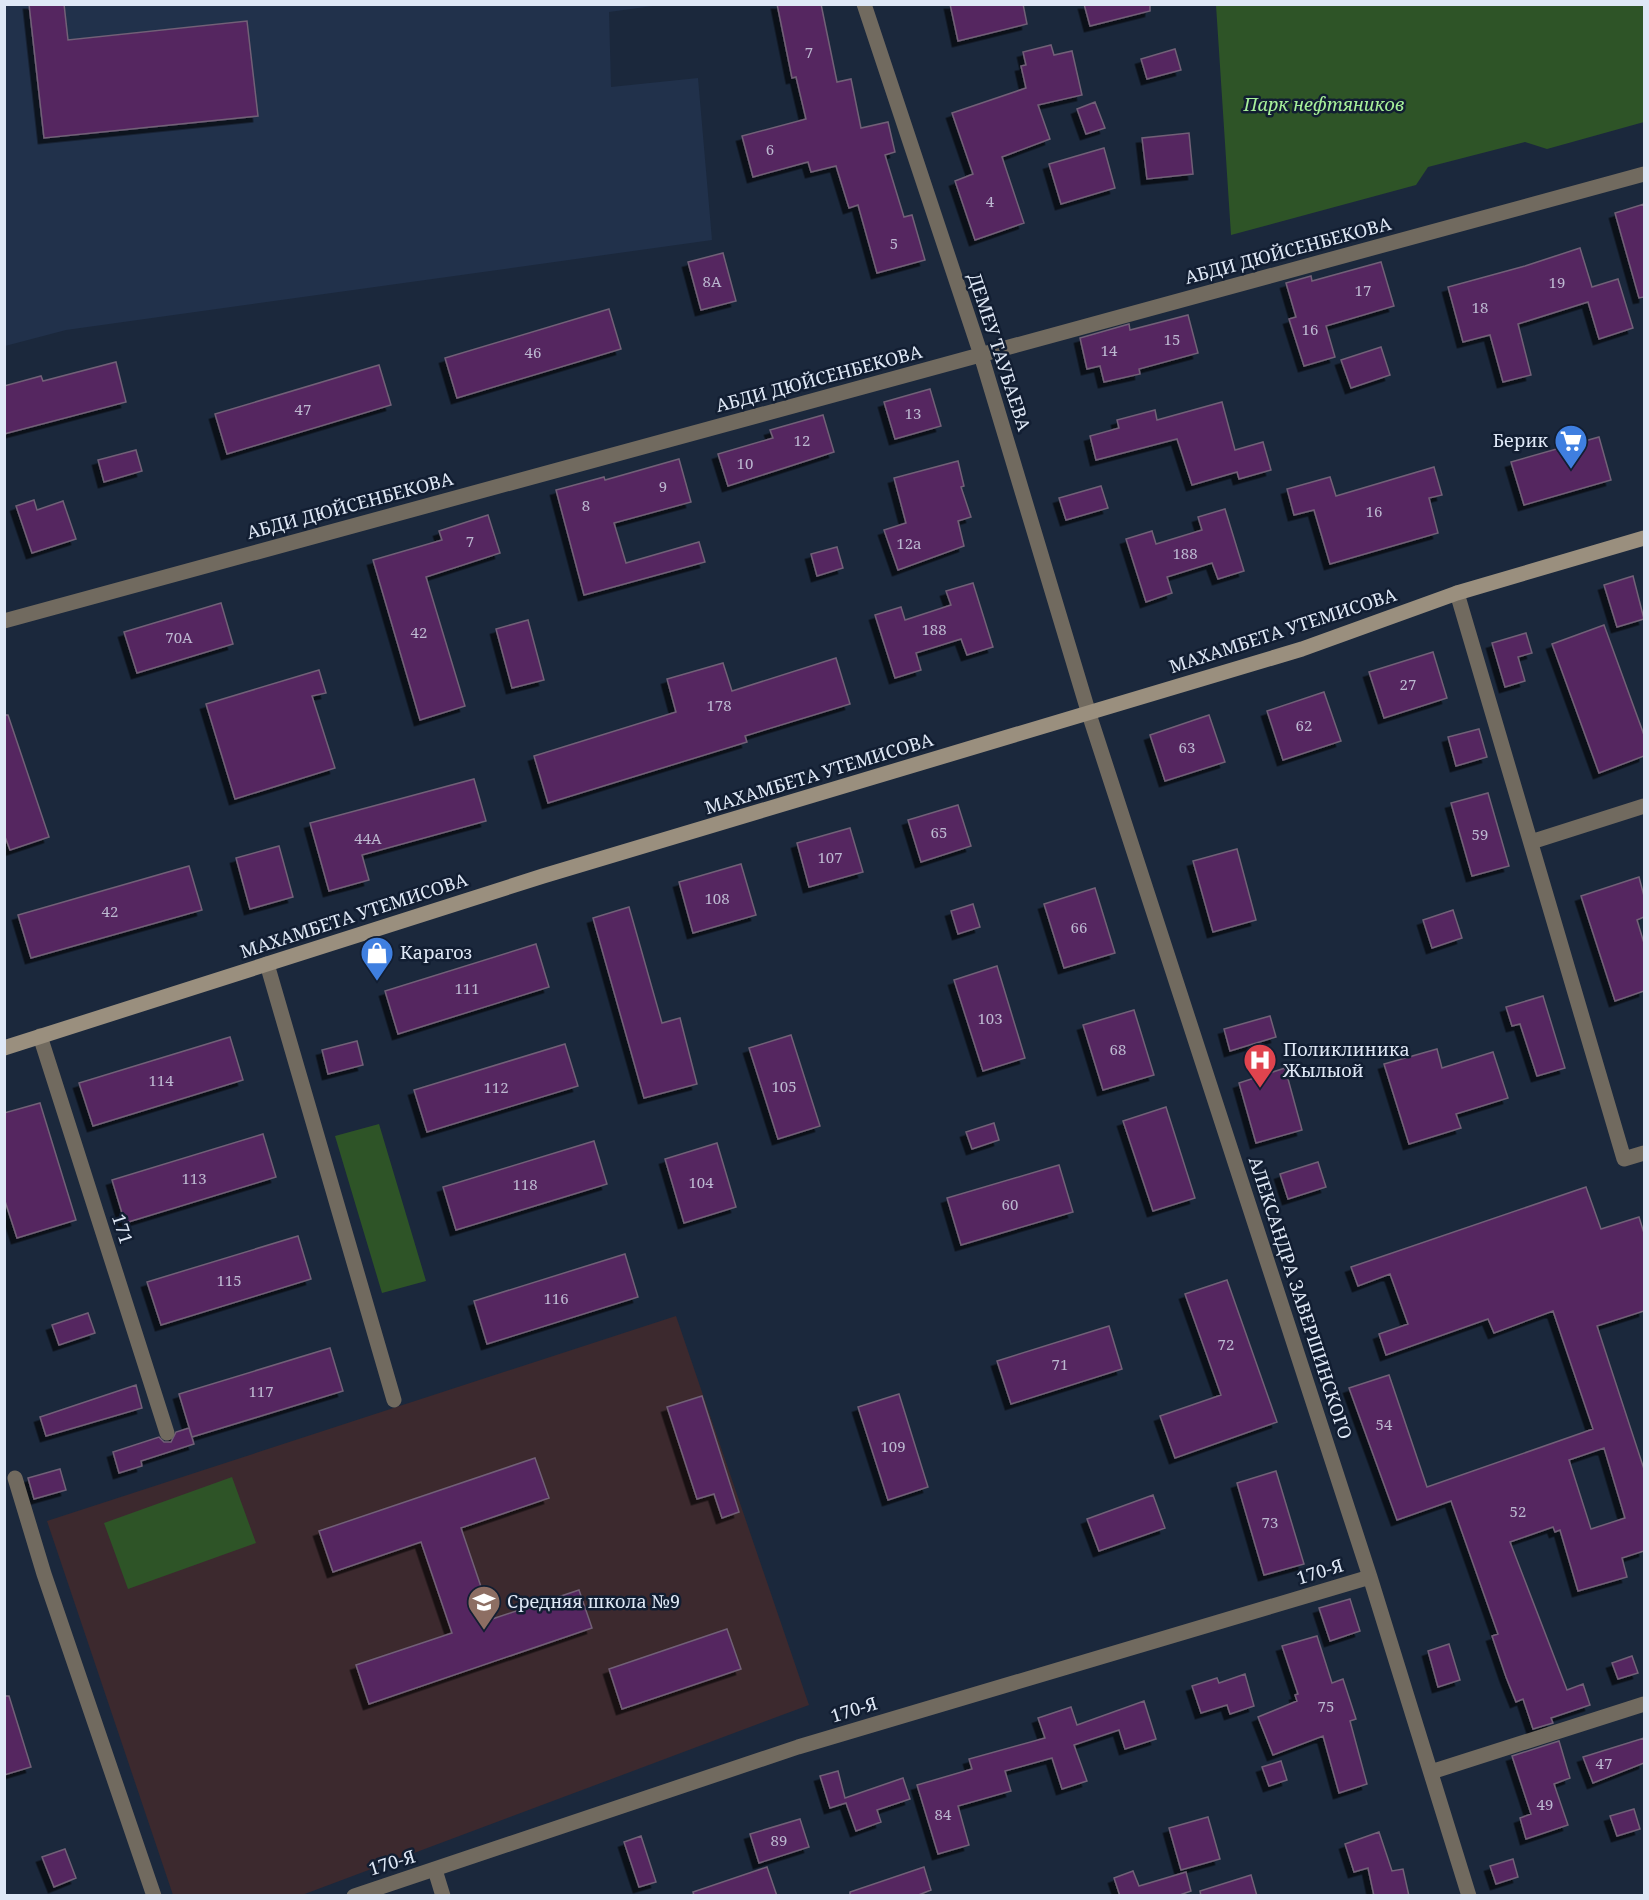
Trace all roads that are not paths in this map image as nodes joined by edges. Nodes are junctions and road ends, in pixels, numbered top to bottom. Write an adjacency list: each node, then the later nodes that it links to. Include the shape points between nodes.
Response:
1 (864, 4): 3 (street, ДЕМЕУ ТАУБАЕВА)
2 (1644, 174): 3 (street, АБДИ ДЮЙСЕНБЕКОВА)
3 (981, 355): 6 (street, АБДИ ДЮЙСЕНБЕКОВА); 7 (street, ДЕМЕУ ТАУБАЕВА)
4 (1644, 538): 5 (street, МАХАМБЕТА УТЕМИСОВА)
5 (1457, 593): 7 (street, МАХАМБЕТА УТЕМИСОВА, via 1302,649); 9 (street)
6 (4, 621)
7 (1089, 714): 10 (street, МАХАМБЕТА УТЕМИСОВА, via 543,876); 17 (street, АЛЕКСАНДРА ЗАВЕРШИНСКОГО)
8 (1644, 806): 9 (street)
9 (1531, 842): 13 (street, via 1624,1159)
10 (267, 964): 11 (street, МАХАМБЕТА УТЕМИСОВА); 14 (street)
11 (40, 1036): 12 (street, МАХАМБЕТА УТЕМИСОВА); 15 (street, 171)
12 (4, 1048)
13 (1644, 1153)
14 (394, 1400)
15 (167, 1433)
16 (15, 1478): 21 (street)
17 (1370, 1577): 19 (street, АЛЕКСАНДРА ЗАВЕРШИНСКОГО); 20 (street, 170-Я, via 798,1747)
18 (1644, 1704): 19 (street)
19 (1431, 1772): 24 (street, АЛЕКСАНДРА ЗАВЕРШИНСКОГО)
20 (435, 1870): 22 (street, 170-Я); 23 (street)
21 (154, 1896)
22 (354, 1896)
23 (443, 1896)
24 (1469, 1896)

